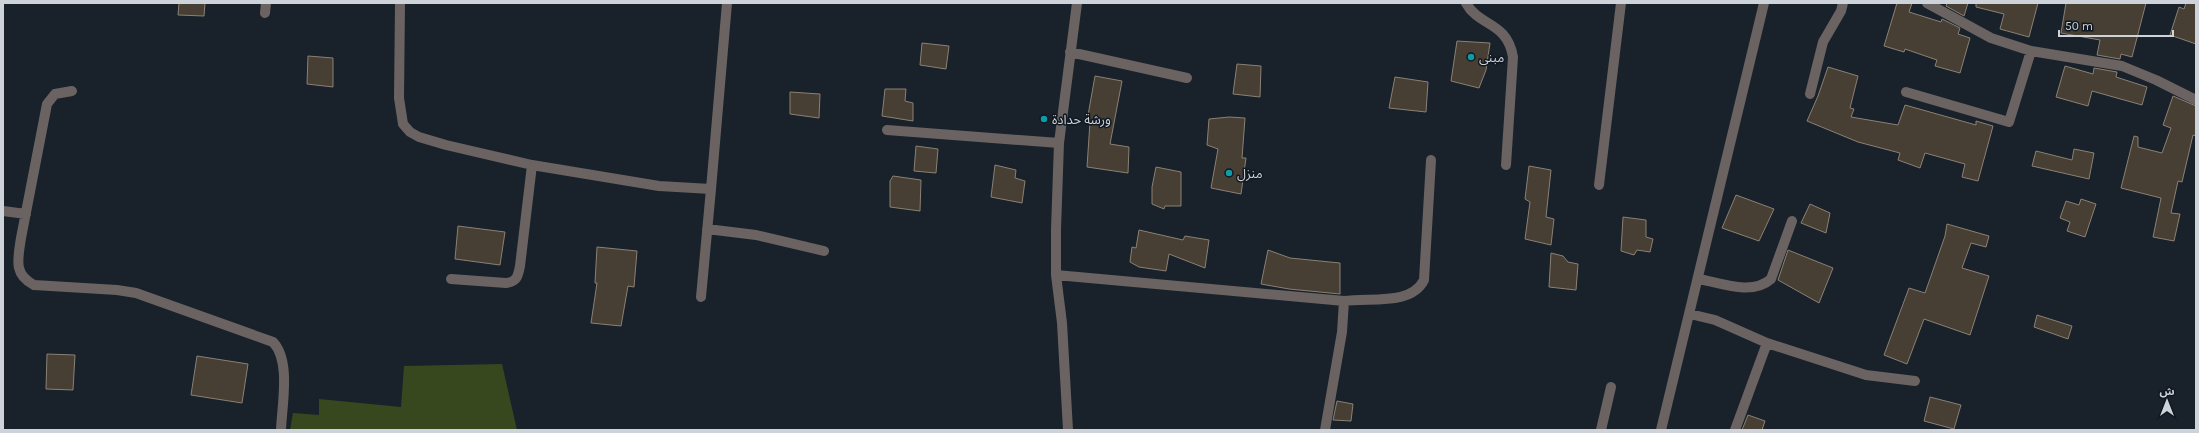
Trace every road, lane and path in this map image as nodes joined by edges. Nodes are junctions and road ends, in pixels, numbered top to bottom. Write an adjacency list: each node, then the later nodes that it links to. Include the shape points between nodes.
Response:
1 (400, 3): 19 (street, via 399,98 403,124 419,137)
2 (726, 3): 22 (street)
3 (1077, 3): 10 (street)
4 (1466, 3): 20 (street, via 1477,16 1500,30 1511,44 1513,57)
5 (1621, 3): 21 (street)
6 (1764, 3): 30 (street)
7 (1843, 3): 14 (street, via 1823,42)
8 (1927, 3): 9 (street, via 1991,38)
9 (2031, 51): 13 (street, via 2009,122); 15 (street, via 2122,66)
10 (1070, 52): 11 (street); 17 (street)
11 (1187, 78)
12 (72, 91): 24 (street, via 55,94 47,104)
13 (1906, 92)
14 (1810, 94)
15 (2196, 100)
16 (887, 130): 17 (street)
17 (1059, 143): 28 (street)
18 (1431, 160): 32 (street, via 1424,280 1421,285 1407,296)
19 (532, 165): 22 (street, via 659,186); 29 (street, via 517,278 506,283)
20 (1506, 165)
21 (1599, 185)
22 (711, 189): 26 (street)
23 (3, 211): 24 (street)
24 (26, 214): 37 (street, via 18,260 20,273 34,285 136,293 273,342 283,357)
25 (1792, 221): 30 (street, via 1771,279 1766,283 1750,288)
26 (707, 229): 27 (street, via 756,235); 31 (street)
27 (824, 251)
28 (1056, 275): 32 (street); 38 (street, via 1062,323)
29 (451, 279)
30 (1699, 279): 33 (street)
31 (701, 297)
32 (1344, 301): 39 (street, via 1342,332)
33 (1690, 314): 34 (street, via 1715,320); 41 (street)
34 (1767, 343): 35 (street, via 1866,375); 42 (street)
35 (1916, 381)
36 (1611, 387): 40 (street)
37 (281, 430)
38 (1068, 430)
39 (1326, 430)
40 (1601, 430)
41 (1661, 430)
42 (1735, 430)

